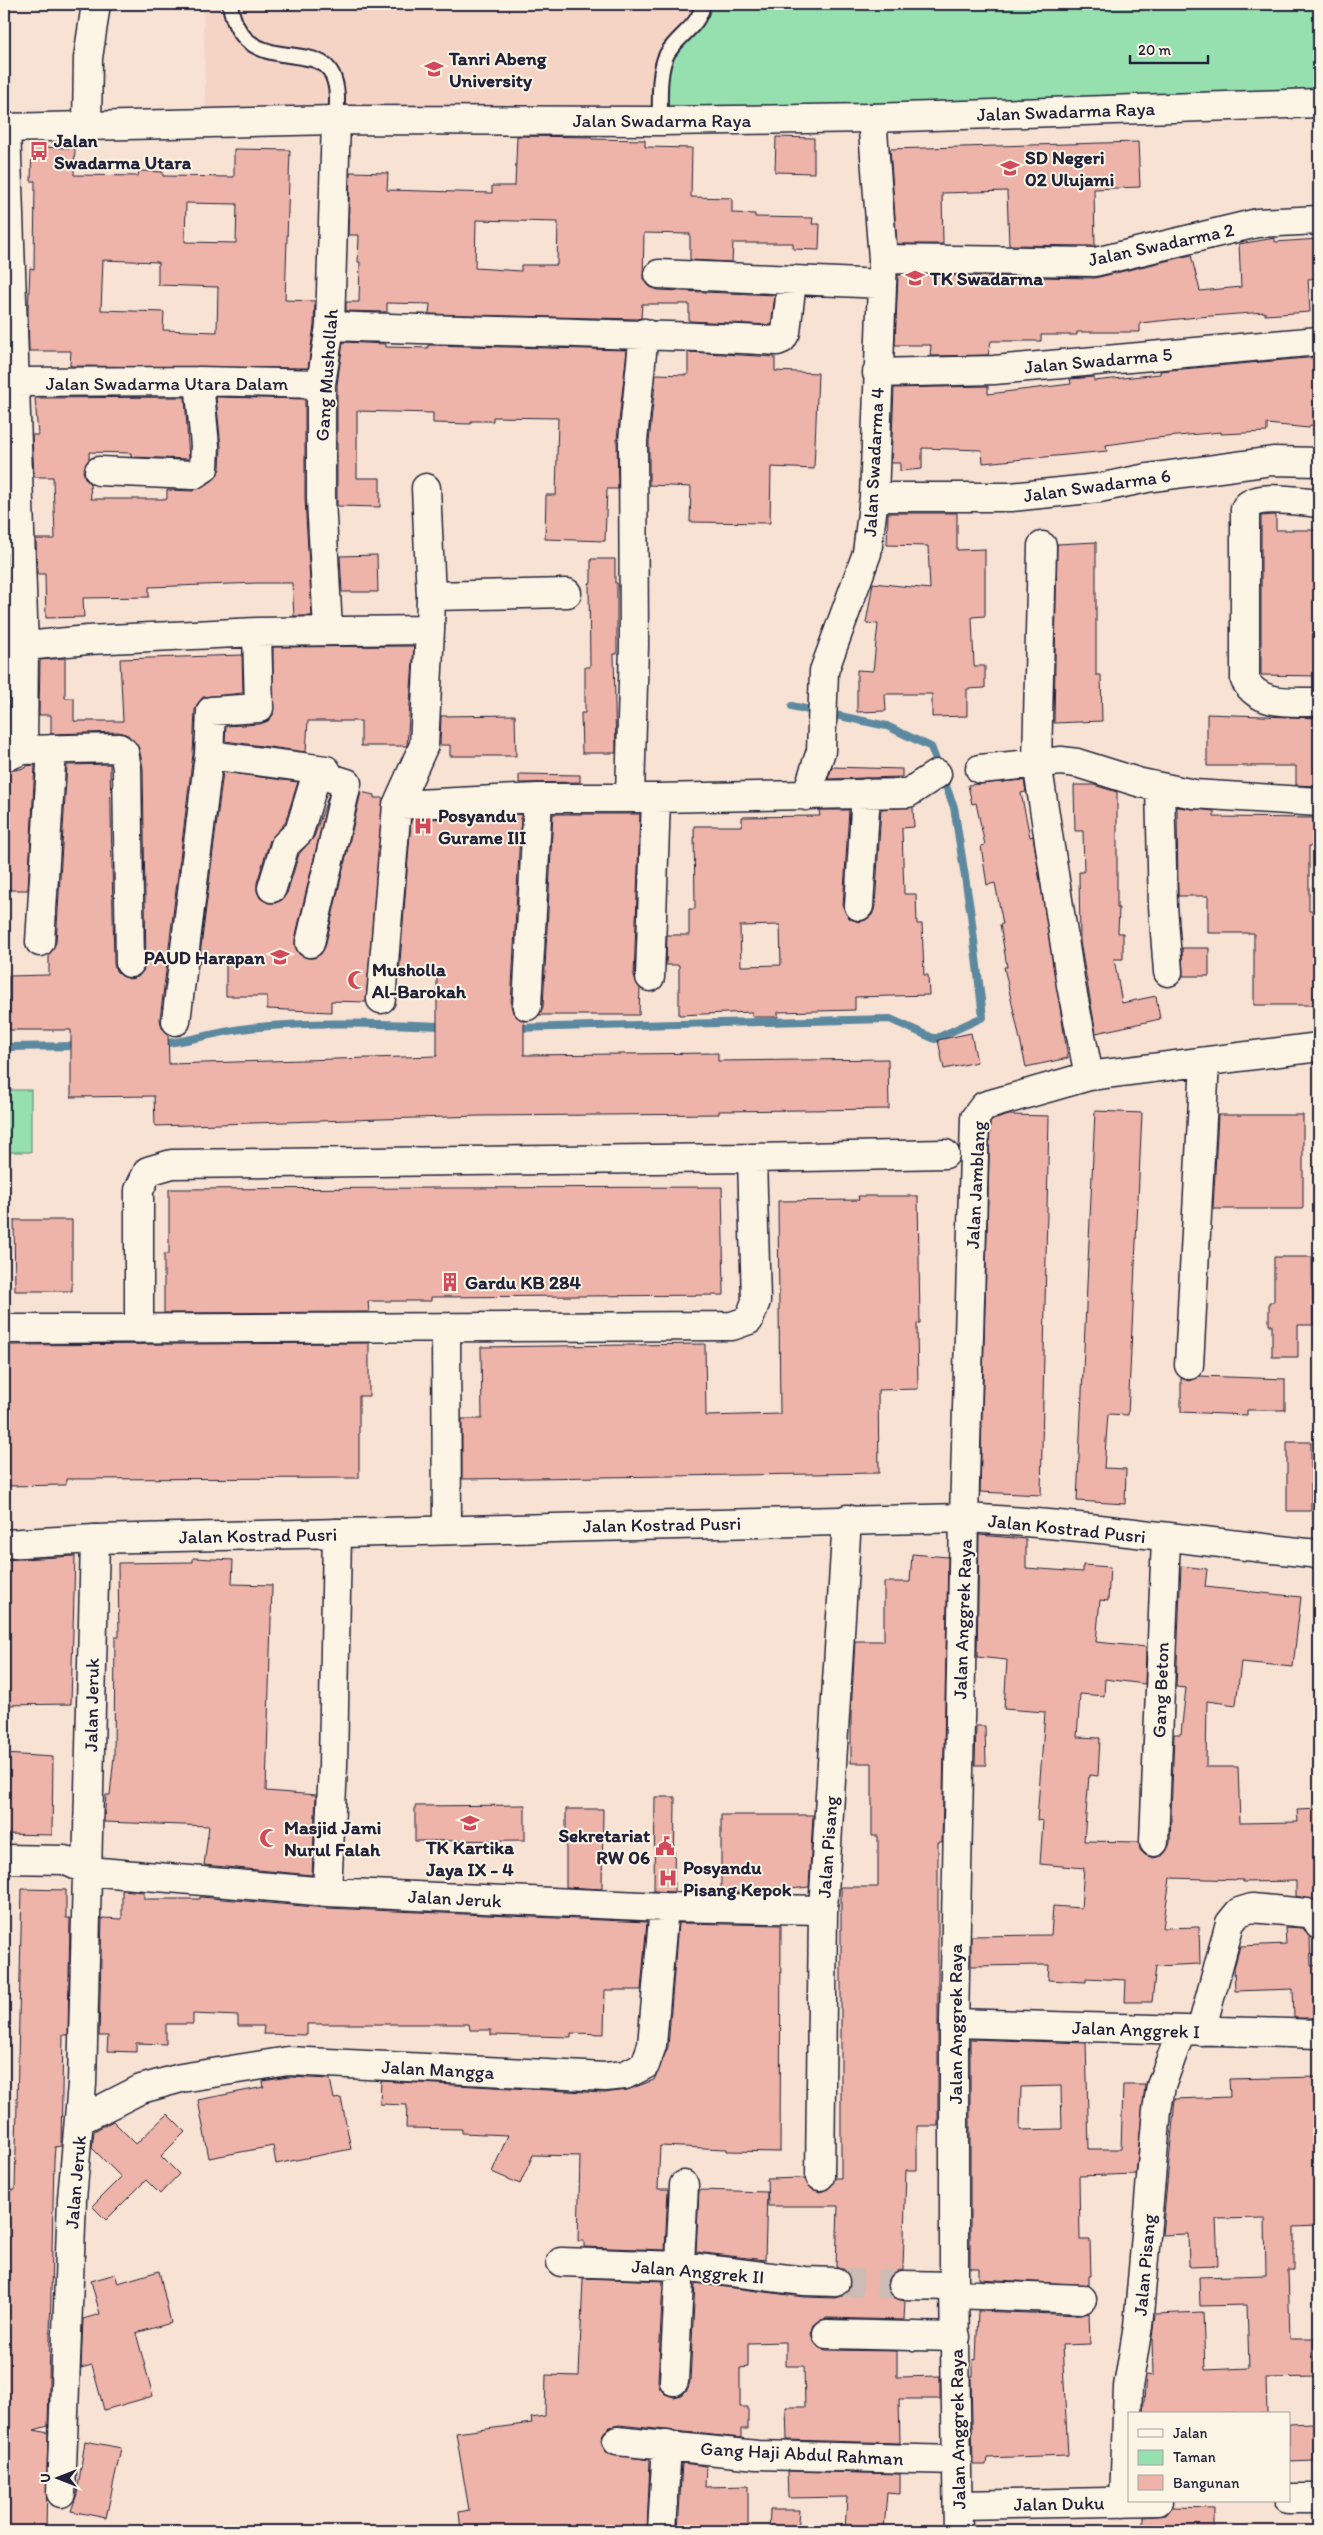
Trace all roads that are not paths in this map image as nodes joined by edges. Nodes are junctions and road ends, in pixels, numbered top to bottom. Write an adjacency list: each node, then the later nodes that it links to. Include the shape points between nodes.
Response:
1 (96, 4): 9 (street, via 88,58)
2 (101, 4): 9 (street, via 104,60)
3 (230, 4): 7 (lane, via 244,38 258,49 322,62 332,73 337,91)
4 (704, 4): 8 (lane, via 701,16 667,55 660,83)
5 (1319, 103): 6 (street, Jalan Swadarma Raya)
6 (872, 118): 8 (street, Jalan Swadarma Raya); 13 (street, Jalan Swadarma 4)
7 (336, 120): 8 (street, Jalan Swadarma Raya); 9 (street, Jalan Swadarma Raya); 16 (street, Gang Mushollah)
8 (660, 121)
9 (95, 126): 10 (street, Jalan Swadarma Raya)
10 (5, 128): 12 (street)
11 (1319, 220): 13 (street, Jalan Swadarma 2, via 1257,223 1095,262)
12 (7, 272): 22 (street)
13 (882, 272): 15 (street, Jalan Swadarma 2); 19 (street, Jalan Swadarma 4)
14 (658, 274): 15 (street, Jalan Swadarma 2)
15 (792, 281): 17 (street, via 786,332 782,339)
16 (330, 326): 17 (street, via 481,332); 21 (street, Gang Mushollah)
17 (644, 333): 48 (street, via 633,441 634,645)
18 (1319, 341): 19 (street, Jalan Swadarma 5, via 994,370)
19 (877, 373): 26 (street, Jalan Swadarma 4)
20 (199, 381): 21 (street, Jalan Swadarma Utara Dalam); 22 (street, Jalan Swadarma Utara Dalam); 24 (street, via 204,468 193,475)
21 (321, 384): 32 (street, Gang Mushollah, via 321,499)
22 (10, 387): 28 (street)
23 (1319, 462): 26 (street, Jalan Swadarma 6, via 1273,461 1146,478 1099,488 1011,497)
24 (99, 471)
25 (426, 488): 31 (street)
26 (874, 497): 46 (street, Jalan Swadarma 4, via 867,553 824,671 821,751)
27 (1319, 503): 36 (street, via 1270,499 1253,500 1247,504 1244,556 1245,680 1256,695 1270,700)
28 (11, 520): 35 (street)
29 (1042, 546): 40 (street)
30 (567, 593): 31 (street)
31 (430, 596): 33 (street)
32 (328, 630): 33 (street); 34 (street)
33 (430, 630): 50 (street, via 424,745)
34 (257, 632): 35 (street); 39 (street, via 259,708 211,712)
35 (14, 647): 38 (street)
36 (1319, 702)
37 (52, 749): 38 (street); 53 (street); 55 (street, via 119,748 124,752 127,768)
38 (14, 753)
39 (209, 755): 41 (street); 60 (street)
40 (1037, 762): 42 (street); 44 (street, via 1078,763); 63 (street)
41 (318, 769): 51 (street, via 299,832 284,845); 54 (street, via 326,770 331,778 346,782 347,786)
42 (980, 769)
43 (937, 774): 45 (street, via 908,793)
44 (1160, 787): 49 (street, via 1194,794); 56 (street, via 1162,906)
45 (866, 793): 46 (street); 52 (street)
46 (806, 796): 48 (street)
47 (538, 798): 48 (street); 50 (street); 59 (street)
48 (643, 798): 57 (street)
49 (1319, 802)
50 (397, 805): 58 (street)
51 (272, 888)
52 (859, 906)
53 (40, 942)
54 (310, 943)
55 (130, 963)
56 (1168, 972)
57 (650, 977)
58 (381, 999)
59 (527, 1006)
60 (176, 1021)
61 (1319, 1047): 62 (street, Jalan Jamblang)
62 (1205, 1062): 63 (street, Jalan Jamblang); 69 (street)
63 (1089, 1076): 70 (street, Jalan Jamblang, via 984,1106 975,1118)
64 (945, 1154): 65 (street)
65 (752, 1158): 66 (street, via 756,1301 749,1320 732,1326); 68 (street, via 172,1164 148,1171 139,1190)
66 (446, 1328): 68 (street); 72 (street)
67 (4, 1329): 68 (street)
68 (139, 1329)
69 (1189, 1365)
70 (964, 1518): 71 (street, Jalan Kostrad Pusri); 74 (street, Jalan Kostrad Pusri, via 1042,1522); 85 (street, Jalan Anggrek Raya)
71 (847, 1519): 72 (street, Jalan Kostrad Pusri); 83 (street, Jalan Pisang)
72 (447, 1530): 73 (street, Jalan Kostrad Pusri)
73 (337, 1533): 75 (street, Jalan Kostrad Pusri); 81 (street)
74 (1166, 1538): 77 (street, Jalan Kostrad Pusri); 78 (street, Gang Beton)
75 (95, 1539): 76 (street, Jalan Kostrad Pusri); 80 (street, Jalan Jeruk)
76 (4, 1544)
77 (1319, 1554)
78 (1154, 1842)
79 (4, 1859): 80 (street, via 64,1860)
80 (89, 1871): 81 (street, Jalan Jeruk); 88 (street, Jalan Jeruk)
81 (327, 1892): 82 (street, Jalan Jeruk)
82 (664, 1907): 83 (street, Jalan Jeruk); 88 (street, Jalan Mangga, via 652,2045 645,2065 625,2075 604,2077 288,2061 181,2078 141,2089)
83 (823, 1910): 89 (street, Jalan Pisang)
84 (1319, 1925): 86 (street, Jalan Pisang, via 1315,1916 1307,1913 1252,1908 1239,1912 1230,1923)
85 (954, 2023): 86 (street, Jalan Anggrek I); 95 (street, Jalan Anggrek Raya)
86 (1191, 2031): 87 (street, Jalan Anggrek I); 106 (street, Jalan Pisang, via 1161,2086 1157,2110 1138,2326 1128,2387)
87 (1319, 2034)
88 (80, 2120): 103 (street, Jalan Jeruk, via 72,2199)
89 (820, 2176)
90 (684, 2185): 92 (street)
91 (560, 2262): 92 (street, Jalan Anggrek II)
92 (681, 2266): 93 (street, Jalan Anggrek II); 99 (street)
93 (835, 2282)
94 (902, 2285): 95 (street)
95 (954, 2290): 96 (street); 98 (street, Jalan Anggrek Raya)
96 (1082, 2299)
97 (827, 2334): 98 (street)
98 (956, 2336): 102 (street, Jalan Anggrek Raya)
99 (674, 2382)
100 (617, 2441): 101 (street, Gang Haji Abdul Rahman)
101 (667, 2445): 102 (street, Gang Haji Abdul Rahman, via 757,2455); 109 (street)
102 (957, 2460): 108 (street, Jalan Anggrek Raya)
103 (61, 2493)
104 (1290, 2498): 105 (street)
105 (1319, 2498)
106 (1124, 2502): 107 (street, Jalan Duku); 108 (street, Jalan Duku)
107 (1128, 2502)
108 (959, 2505): 110 (street, Jalan Anggrek Raya)
109 (662, 2531)
110 (958, 2531)

